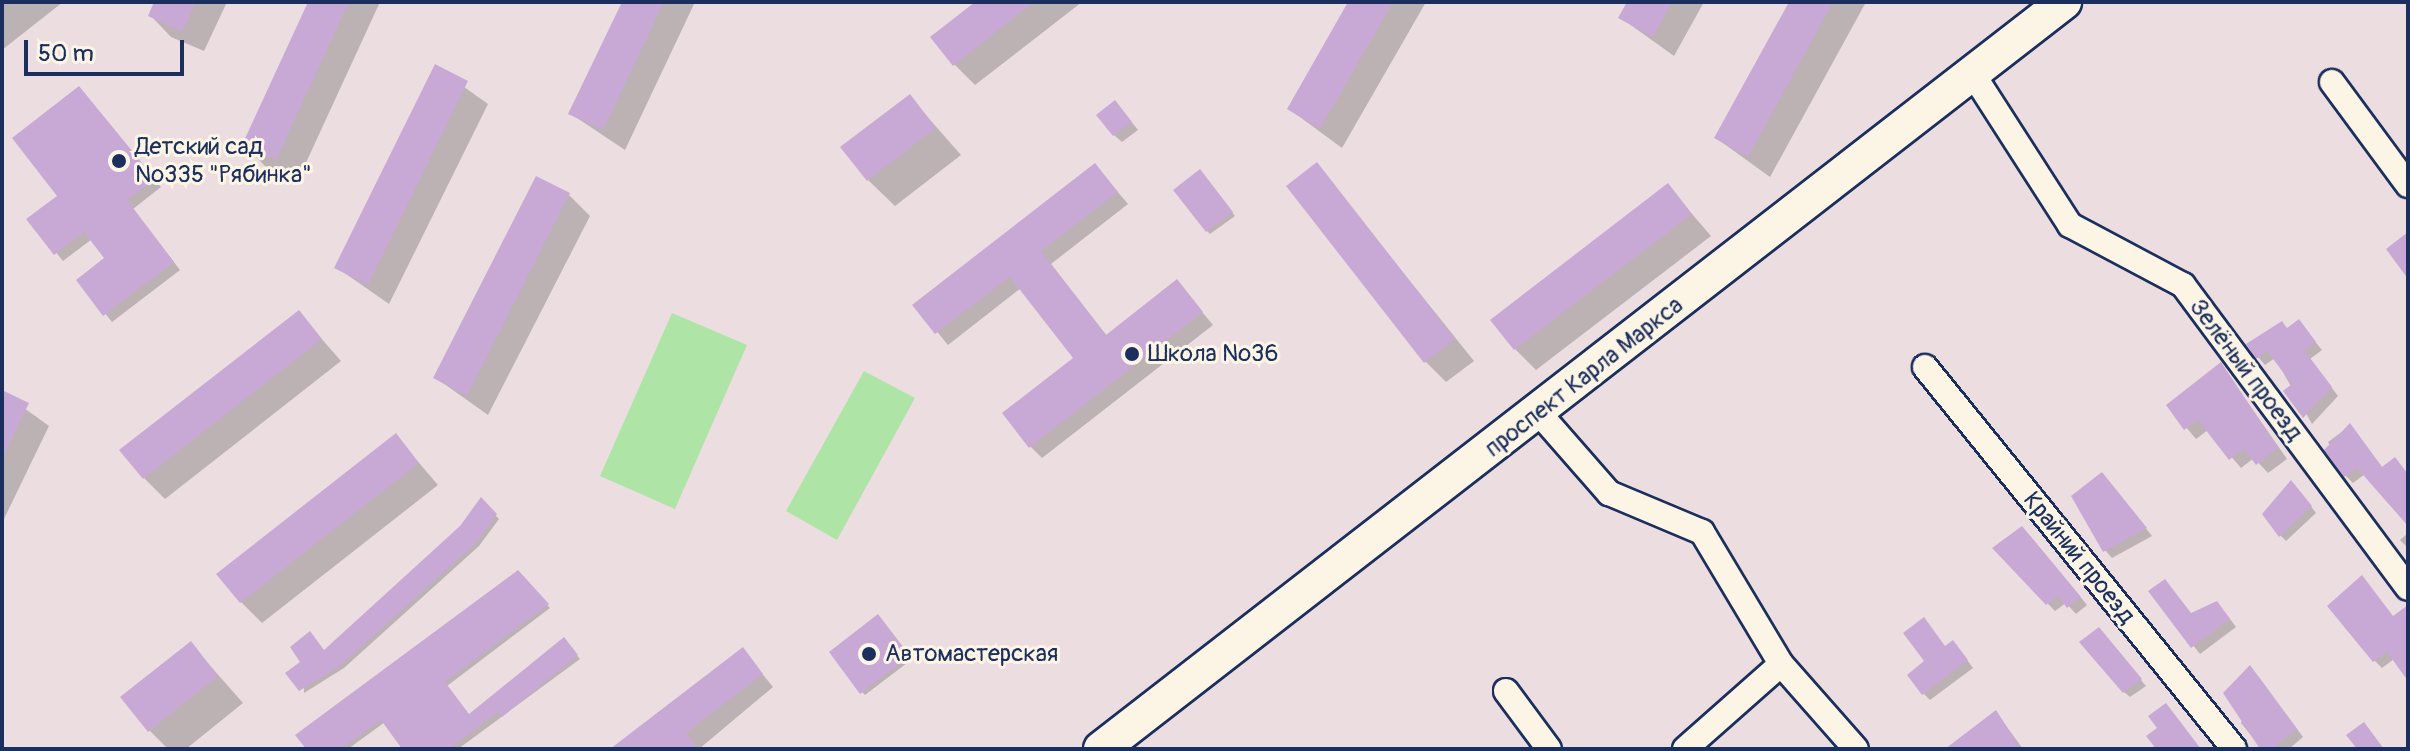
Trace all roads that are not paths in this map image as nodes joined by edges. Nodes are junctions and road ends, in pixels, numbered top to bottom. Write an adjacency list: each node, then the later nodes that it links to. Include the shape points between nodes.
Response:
1 (2064, 2): 2 (street, проспект Карла Маркса)
2 (1971, 71): 6 (street, проспект Карла Маркса); 7 (street, Зелёный проезд, via 2070,225 2183,285)
3 (2332, 82): 4 (street)
4 (2408, 185)
5 (1925, 367): 14 (street, Крайний проезд)
6 (1538, 412): 8 (street, via 1609,493 1702,532); 10 (street, проспект Карла Маркса)
7 (2408, 588)
8 (1781, 664): 12 (street); 13 (street)
9 (1506, 691): 11 (street)
10 (1101, 749)
11 (1549, 749)
12 (1685, 749)
13 (1856, 749)
14 (2234, 749)

